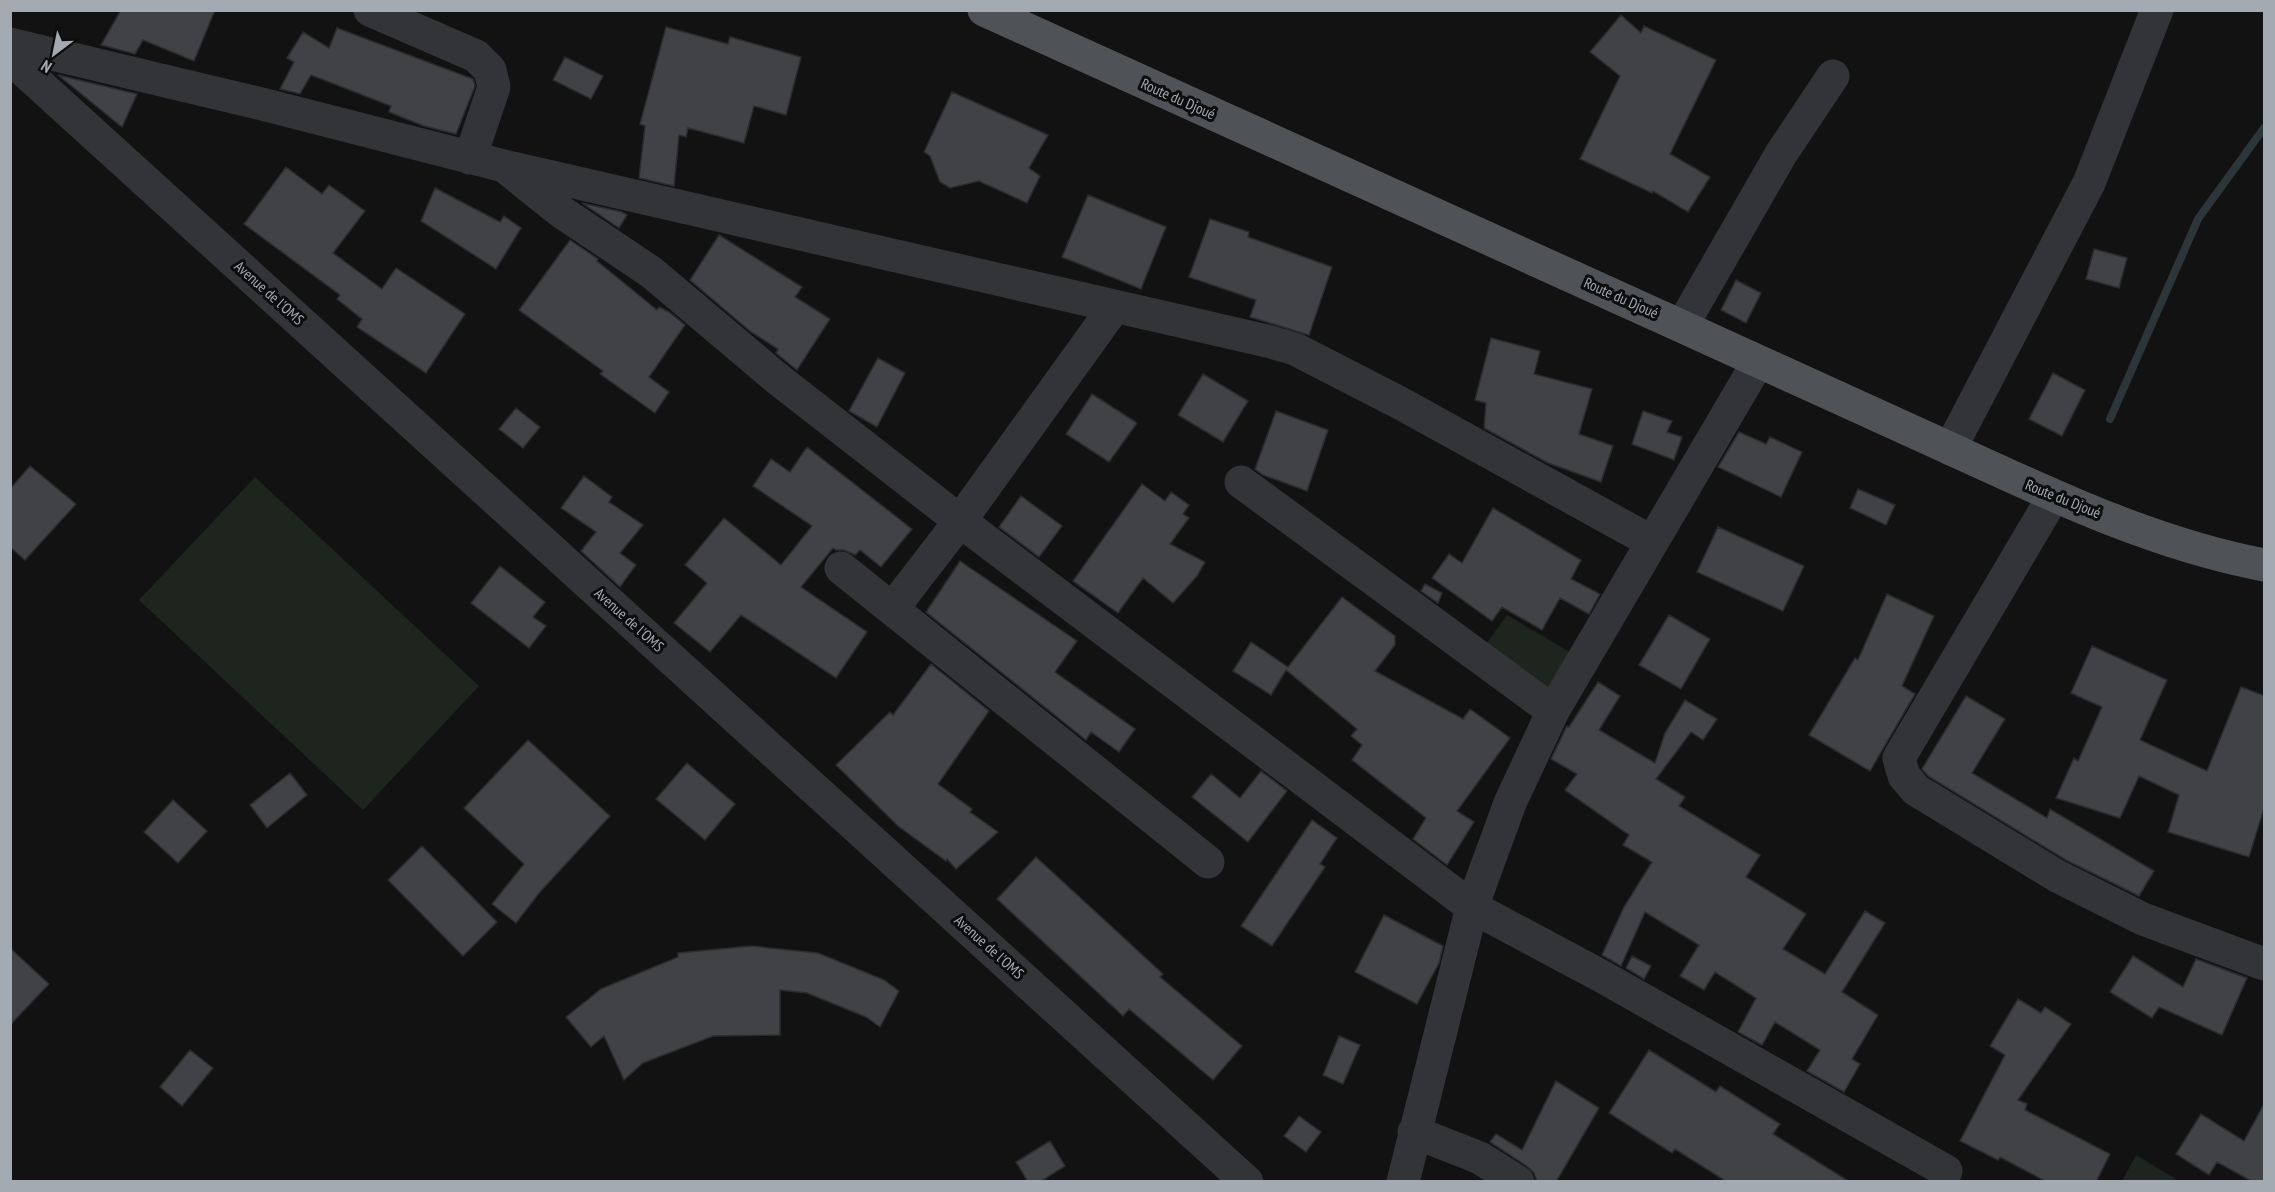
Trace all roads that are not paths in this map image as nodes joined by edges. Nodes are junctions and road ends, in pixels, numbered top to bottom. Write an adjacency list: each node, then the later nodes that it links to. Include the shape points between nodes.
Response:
1 (370, 10): 7 (street, via 476,56 490,70 495,87)
2 (984, 10): 10 (main road, Route du Djoué)
3 (2157, 10): 12 (street, via 2089,183)
4 (10, 44): 7 (street)
5 (10, 58): 26 (street, Avenue de l'OMS)
6 (1833, 76): 10 (street, via 1782,154)
7 (470, 158): 8 (street)
8 (504, 166): 9 (street); 15 (street, via 560,211 651,272 779,380)
9 (1115, 306): 15 (street); 16 (street, via 1295,350 1400,403)
10 (1682, 326): 11 (main road, Route du Djoué)
11 (1758, 362): 12 (main road, Route du Djoué); 16 (street)
12 (1950, 449): 14 (main road, Route du Djoué)
13 (1241, 482): 20 (street)
14 (2053, 497): 17 (main road, Route du Djoué, via 2172,540); 23 (street, via 1899,758 1904,776 1916,790 2057,876 2143,919)
15 (960, 521): 19 (street); 22 (street)
16 (1652, 542): 20 (street)
17 (2265, 565)
18 (842, 568): 19 (street)
19 (893, 608): 21 (street)
20 (1553, 711): 22 (street, via 1510,803)
21 (1208, 862)
22 (1472, 907): 24 (street); 25 (street)
23 (2265, 964)
24 (1414, 1132): 27 (street); 28 (street, via 1480,1158)
25 (1946, 1171)
26 (1247, 1182)
27 (1403, 1182)
28 (1518, 1182)

